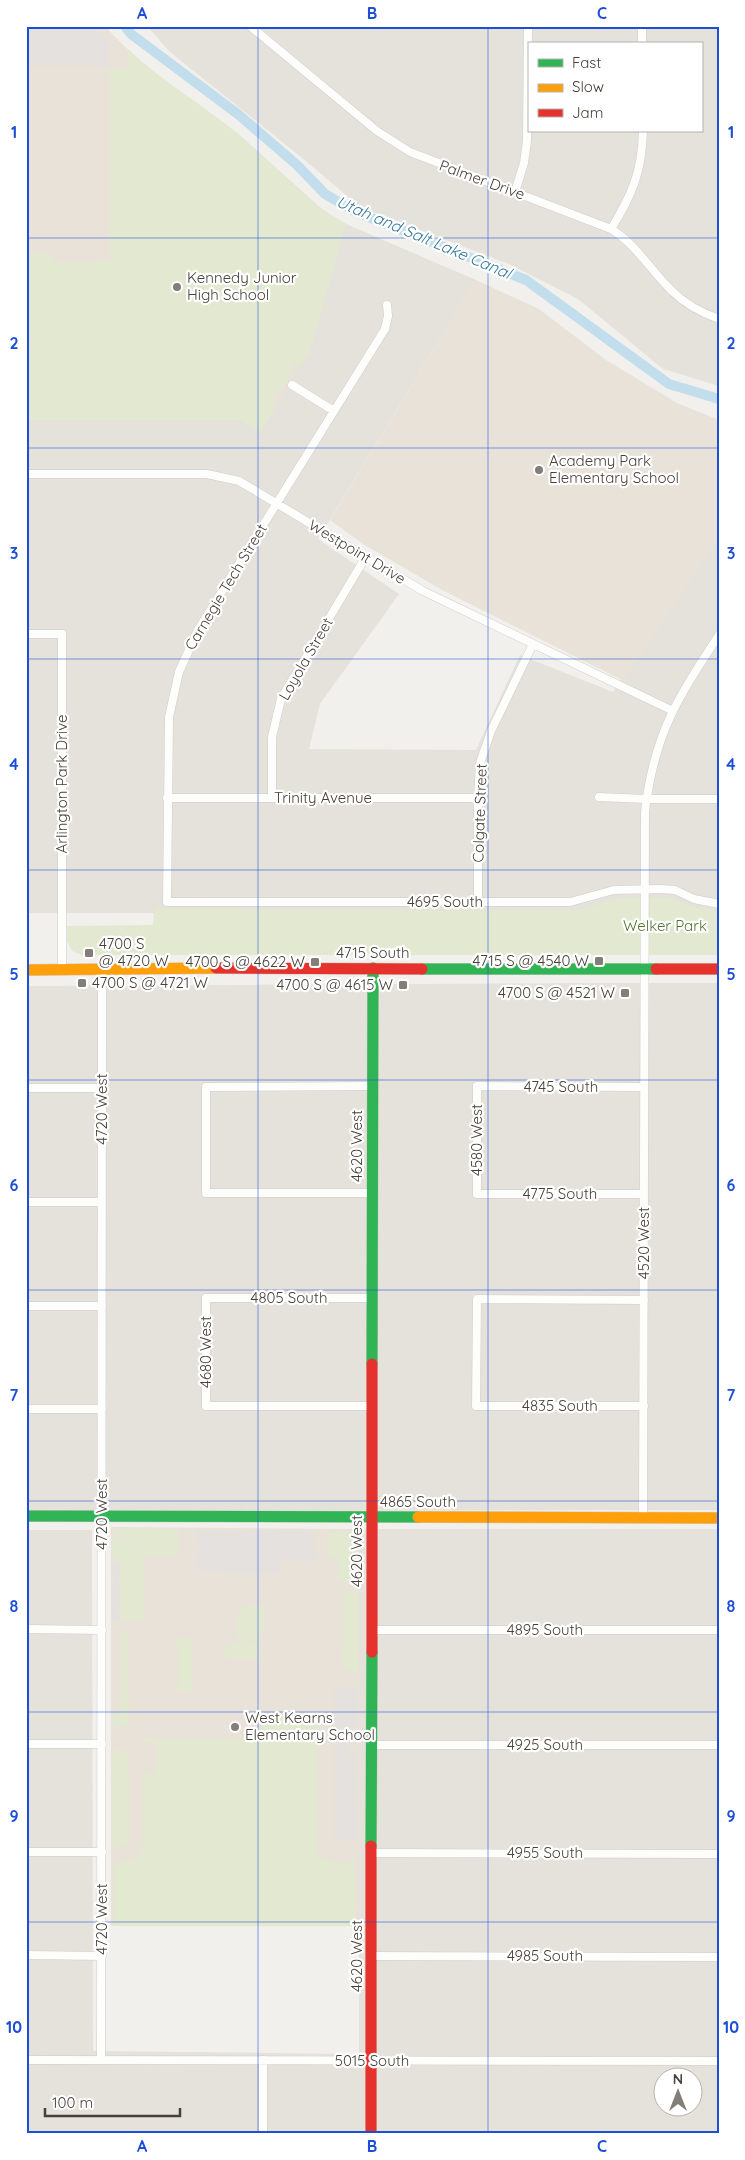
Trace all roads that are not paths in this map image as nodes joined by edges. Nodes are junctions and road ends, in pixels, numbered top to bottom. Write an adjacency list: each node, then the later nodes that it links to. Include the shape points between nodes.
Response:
1 (250, 26): 6 (street, Palmer Drive, via 376,131 410,152 446,168)
2 (528, 26): 6 (street, via 527,141)
3 (642, 26): 4 (street)
4 (642, 42)
5 (643, 132): 7 (street, via 641,161 634,188)
6 (515, 192): 7 (street, Palmer Drive)
7 (611, 229): 9 (street, Palmer Drive, via 632,246 673,292 690,306)
8 (387, 305): 11 (street, Carnegie Tech Street, via 385,329)
9 (719, 320)
10 (292, 385): 11 (street)
11 (334, 411): 13 (street, Carnegie Tech Street)
12 (26, 474): 13 (street, Westpoint Drive, via 207,474 239,481)
13 (276, 504): 14 (street, Westpoint Drive); 20 (street, Carnegie Tech Street, via 198,630 179,672 168,722)
14 (365, 558): 17 (street, Westpoint Drive, via 423,591); 21 (street, Loyola Street, via 281,699 272,737)
15 (26, 634): 31 (street, Arlington Park Drive, via 62,634)
16 (719, 636): 18 (street, 4520 West)
17 (533, 644): 18 (street, Westpoint Drive); 22 (street, Colgate Street, via 485,746 480,763)
18 (671, 710): 23 (street, 4520 West, via 654,758)
19 (599, 796): 23 (street)
20 (167, 798): 21 (street, Trinity Avenue); 26 (street, Carnegie Tech Street)
21 (272, 798): 22 (street, Trinity Avenue)
22 (478, 798): 27 (street, Colgate Street)
23 (646, 799): 24 (street); 25 (street, 4520 West)
24 (719, 799)
25 (644, 890): 27 (street, 4695 South, via 614,890 570,902); 28 (street, 4695 South, via 675,890 694,899); 32 (street, 4520 West)
26 (167, 902): 27 (street, 4695 South)
27 (478, 902)
28 (719, 904)
29 (102, 968): 30 (street, 4715 South); 31 (street, 4715 South); 39 (street, 4720 West)
30 (373, 968): 32 (street, 4715 South); 35 (street, 4620 West)
31 (62, 969): 34 (street, 4715 South)
32 (644, 969): 33 (street, 4715 South); 37 (street, 4520 West)
33 (719, 969)
34 (26, 970)
35 (372, 1086): 40 (street, 4620 West); 40 (street, via 206,1087 206,1193)
36 (477, 1086): 37 (street, 4745 South); 41 (street, 4580 West)
37 (644, 1087): 42 (street, 4520 West)
38 (26, 1088): 39 (street)
39 (102, 1088): 44 (street, 4720 West)
40 (372, 1193): 46 (street, 4620 West)
41 (477, 1194): 42 (street, 4775 South)
42 (644, 1194): 47 (street, 4520 West)
43 (26, 1202): 44 (street)
44 (102, 1202): 49 (street, 4720 West)
45 (206, 1298): 46 (street, 4805 South); 50 (street, 4680 West, via 206,1406)
46 (372, 1298): 50 (street, 4620 West)
47 (644, 1300): 51 (street, 4520 West); 51 (street, 4835 South, via 477,1299 476,1406)
48 (26, 1306): 49 (street)
49 (102, 1306): 53 (street, 4720 West)
50 (372, 1406): 56 (street, 4620 West)
51 (644, 1406): 57 (street, 4520 West)
52 (26, 1409): 53 (street)
53 (102, 1409): 55 (street, 4720 West)
54 (26, 1516): 55 (street, 4865 South)
55 (102, 1516): 56 (street, 4865 South); 60 (street, 4720 West)
56 (372, 1517): 57 (street, 4865 South); 61 (street, 4620 West)
57 (643, 1518): 58 (street, 4865 South)
58 (719, 1518)
59 (26, 1629): 60 (street)
60 (102, 1630): 64 (street, 4720 West)
61 (372, 1630): 62 (street, 4895 South); 65 (street, 4620 West)
62 (719, 1630)
63 (26, 1744): 64 (street)
64 (102, 1744): 68 (street, 4720 West)
65 (372, 1745): 66 (street, 4925 South); 69 (street, 4620 West)
66 (719, 1745)
67 (26, 1852): 68 (street)
68 (102, 1852): 72 (street, 4720 West)
69 (372, 1853): 70 (street, 4955 South); 73 (street, 4620 West)
70 (719, 1854)
71 (26, 1955): 72 (street)
72 (102, 1956): 76 (street, 4720 West)
73 (372, 1956): 74 (street, 4985 South); 78 (street, 4620 West)
74 (719, 1957)
75 (26, 2060): 76 (street, 5015 South)
76 (102, 2060): 77 (street, 5015 South)
77 (263, 2060): 78 (street, 5015 South); 80 (street)
78 (372, 2060): 79 (street, 5015 South); 81 (street, 4620 West)
79 (719, 2061)
80 (263, 2134)
81 (371, 2134)

